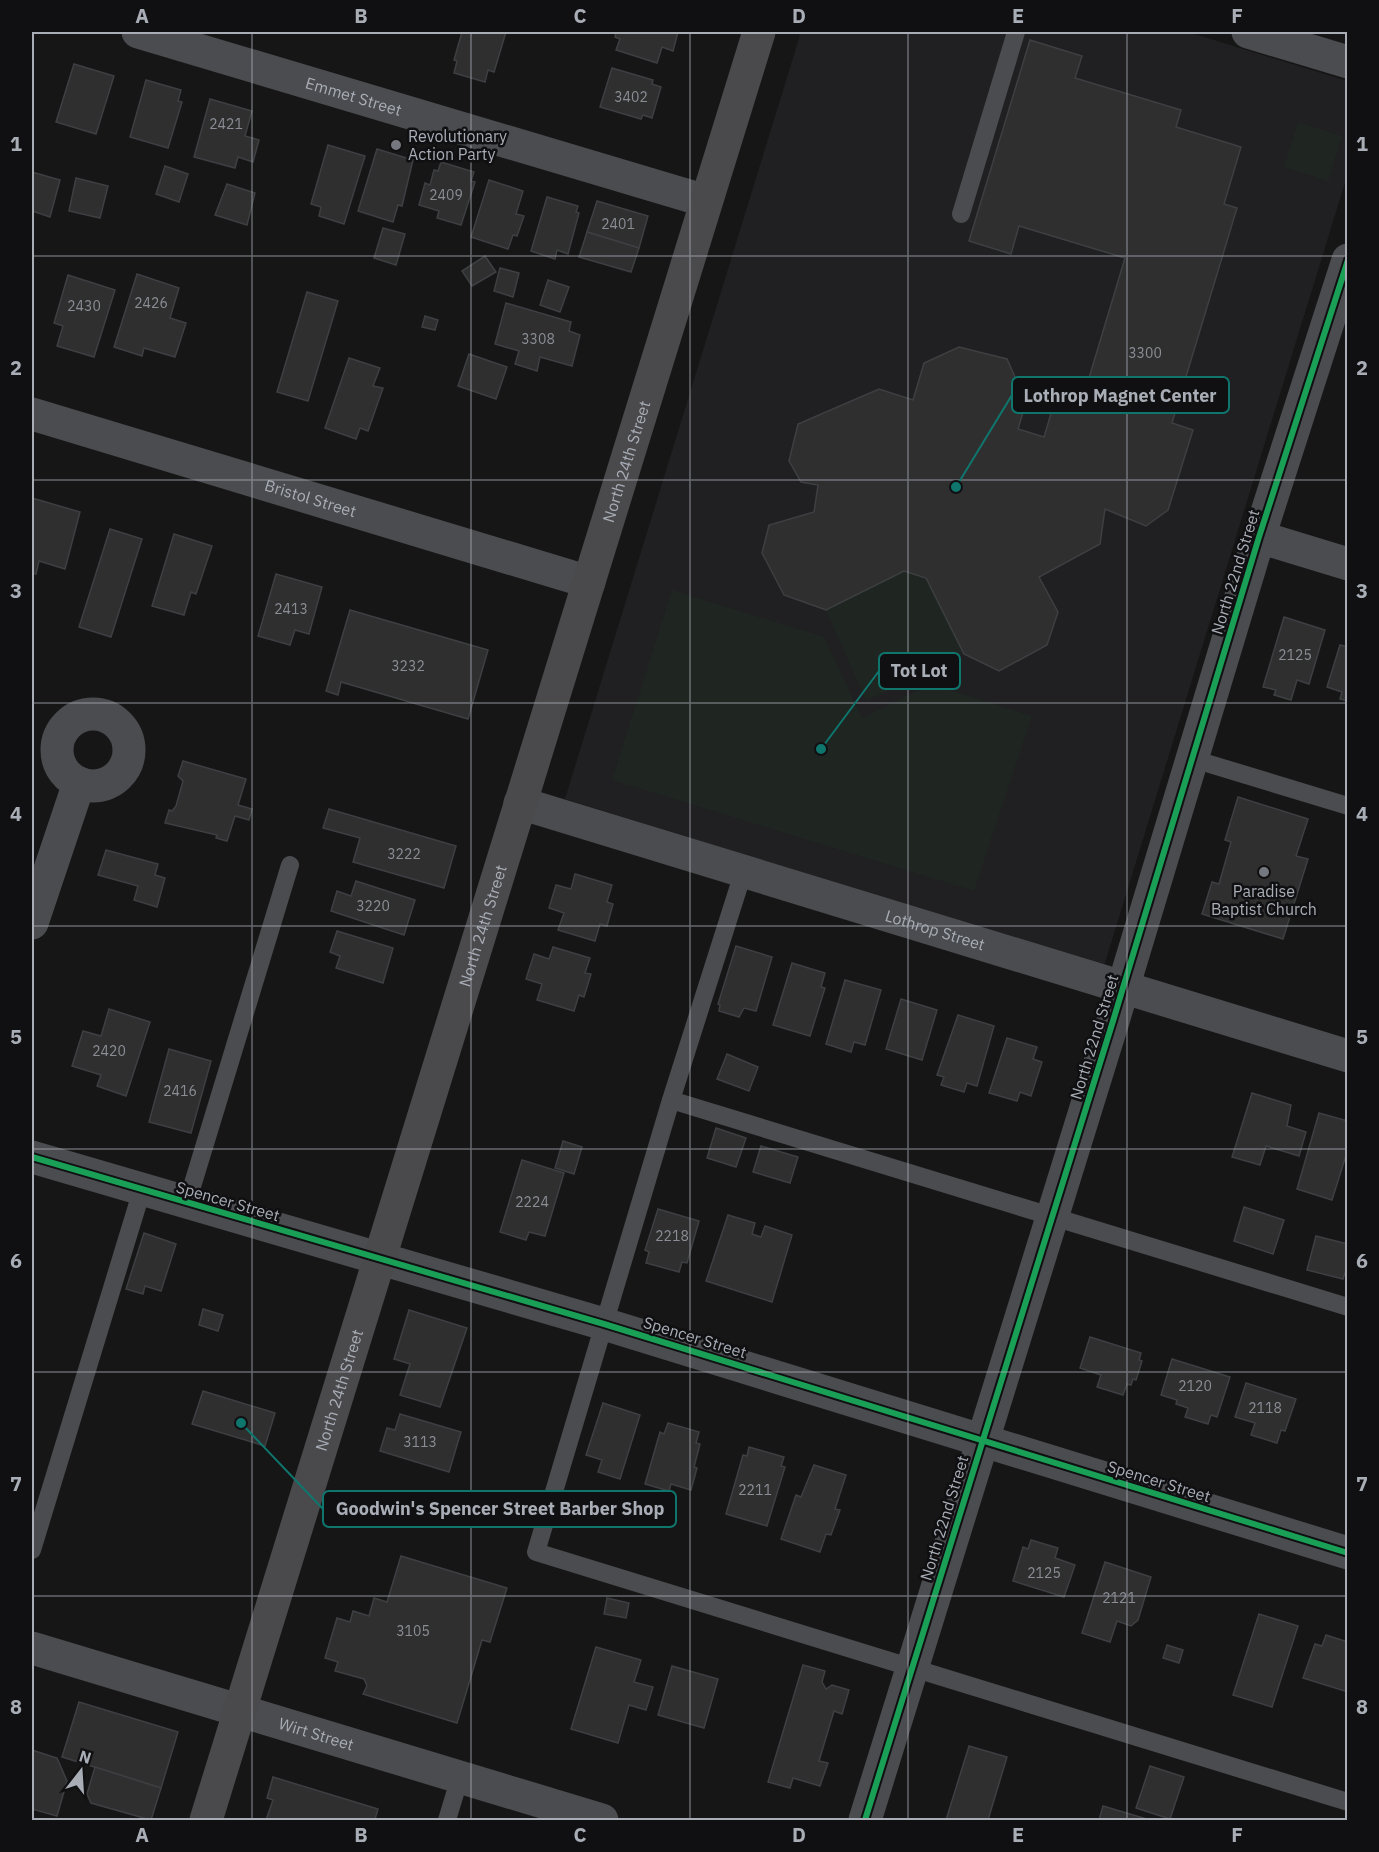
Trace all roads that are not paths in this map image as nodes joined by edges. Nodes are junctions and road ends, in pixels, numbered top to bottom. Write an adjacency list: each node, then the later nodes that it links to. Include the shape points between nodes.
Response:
1 (138, 32): 6 (street, Emmet Street)
2 (759, 32): 6 (main road, North 24th Street)
3 (1016, 32): 7 (lane)
4 (1248, 32): 5 (street)
5 (1347, 62)
6 (706, 201): 13 (main road, North 24th Street)
7 (961, 214)
8 (1347, 260): 9 (street, North 22nd Street)
9 (1340, 310): 11 (street, North 22nd Street)
10 (32, 414): 13 (street, Bristol Street)
11 (1259, 537): 12 (street); 14 (street, North 22nd Street)
12 (1347, 564)
13 (589, 582): 16 (main road, North 24th Street)
14 (1193, 759): 17 (lane); 21 (street, North 22nd Street)
15 (79, 783): 20 (street)
16 (520, 803): 19 (street, Lothrop Street); 28 (main road, North 24th Street)
17 (1347, 807)
18 (290, 865): 26 (lane)
19 (744, 870): 21 (street, Lothrop Street); 23 (lane)
20 (32, 923)
21 (1123, 987): 22 (street, Lothrop Street); 27 (street, North 22nd Street)
22 (1347, 1056)
23 (671, 1100): 27 (lane); 30 (lane)
24 (32, 1157): 25 (street, Spencer Street)
25 (142, 1190): 26 (street, Spencer Street); 32 (lane)
26 (187, 1203): 28 (street, Spencer Street)
27 (1052, 1216): 29 (lane); 31 (street, North 22nd Street)
28 (380, 1259): 30 (street, Spencer Street); 36 (main road, North 24th Street)
29 (1347, 1307)
30 (604, 1324): 31 (street, Spencer Street); 35 (lane, via 536,1552)
31 (982, 1440): 33 (street, Spencer Street); 35 (street, North 22nd Street)
32 (32, 1550)
33 (1347, 1553)
34 (32, 1648): 36 (street, Wirt Street)
35 (912, 1668): 38 (lane); 42 (street, North 22nd Street)
36 (240, 1711): 37 (street, Wirt Street); 39 (main road, North 24th Street)
37 (460, 1777): 40 (lane); 41 (street, Wirt Street)
38 (1347, 1802)
39 (206, 1821)
40 (447, 1821)
41 (602, 1821)
42 (865, 1821)

